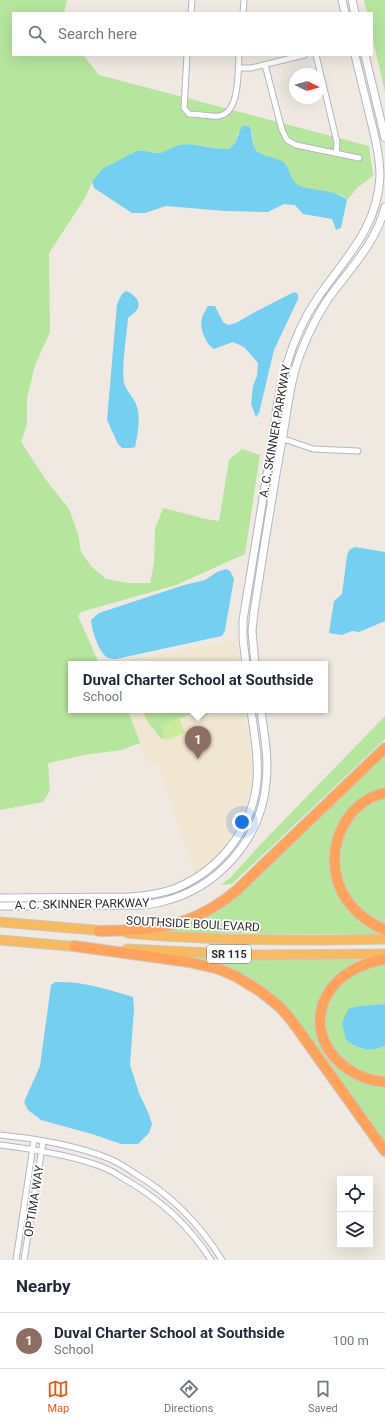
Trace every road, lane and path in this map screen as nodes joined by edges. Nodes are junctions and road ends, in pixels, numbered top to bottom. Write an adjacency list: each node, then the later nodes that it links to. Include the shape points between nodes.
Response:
1 (192, 0): 5 (street)
2 (244, 0): 6 (street)
3 (342, 0): 7 (main road)
4 (352, 0): 8 (main road)
5 (191, 12)
6 (243, 12)
7 (345, 12)
8 (355, 12)
9 (187, 56): 16 (street, via 183,104 188,114 220,116 231,109 236,96)
10 (240, 56): 16 (street)
11 (300, 56): 15 (street)
12 (316, 56): 18 (street, via 337,142)
13 (355, 56): 23 (main road, A. C. SKINNER PARKWAY, via 379,158 378,195 365,231 313,305 286,366 243,620)
14 (365, 56): 17 (main road)
15 (265, 65): 16 (street); 18 (street, via 287,140 296,145)
16 (238, 68)
17 (385, 138)
18 (336, 153): 19 (street)
19 (359, 158)
20 (385, 207): 21 (main road, A. C. SKINNER PARKWAY, via 373,237 323,307 305,340 292,381)
21 (282, 440): 22 (street, via 313,449); 24 (main road, A. C. SKINNER PARKWAY, via 253,621)
22 (358, 451)
23 (246, 661)
24 (255, 661)
25 (252, 713): 29 (main road, A. C. SKINNER PARKWAY, via 258,772 255,796 246,822 219,860)
26 (261, 713): 31 (main road, A. C. SKINNER PARKWAY, via 266,783 263,802 253,828 239,852 219,873 196,889)
27 (385, 748): 35 (highway, via 220,904 195,917 165,926)
28 (385, 793): 34 (highway, via 369,798 349,815 339,834 335,856 339,882 347,899 362,918)
29 (174, 889): 30 (main road, A. C. SKINNER PARKWAY, via 129,897); 31 (main road)
30 (0, 898)
31 (176, 898): 32 (main road, A. C. SKINNER PARKWAY, via 133,905)
32 (0, 906)
33 (0, 922): 35 (highway, SOUTHSIDE BOULEVARD / SR 115)
34 (385, 930)
35 (99, 931): 36 (highway, SOUTHSIDE BOULEVARD / SR 115, via 222,939)
36 (385, 939)
37 (0, 940): 38 (highway, SR 115)
38 (74, 946): 39 (highway, SR 115, via 216,954); 47 (highway, via 200,964 229,973 260,991 292,1021)
39 (385, 954)
40 (385, 959): 41 (highway, via 357,968 340,980 327,995 321,1018 324,1040 338,1062 356,1074)
41 (385, 1082)
42 (0, 1135): 43 (street)
43 (34, 1140): 44 (street); 46 (street)
44 (43, 1142): 48 (street, OPTIMA WAY); 52 (street, via 110,1160 154,1185 192,1218)
45 (0, 1145): 46 (street)
46 (33, 1150): 48 (street); 49 (street)
47 (385, 1151)
48 (41, 1152): 50 (street, OPTIMA WAY); 51 (street, via 78,1159 107,1169 139,1187 172,1212 195,1236)
49 (16, 1260)
50 (24, 1260)
51 (211, 1260)
52 (222, 1260)

